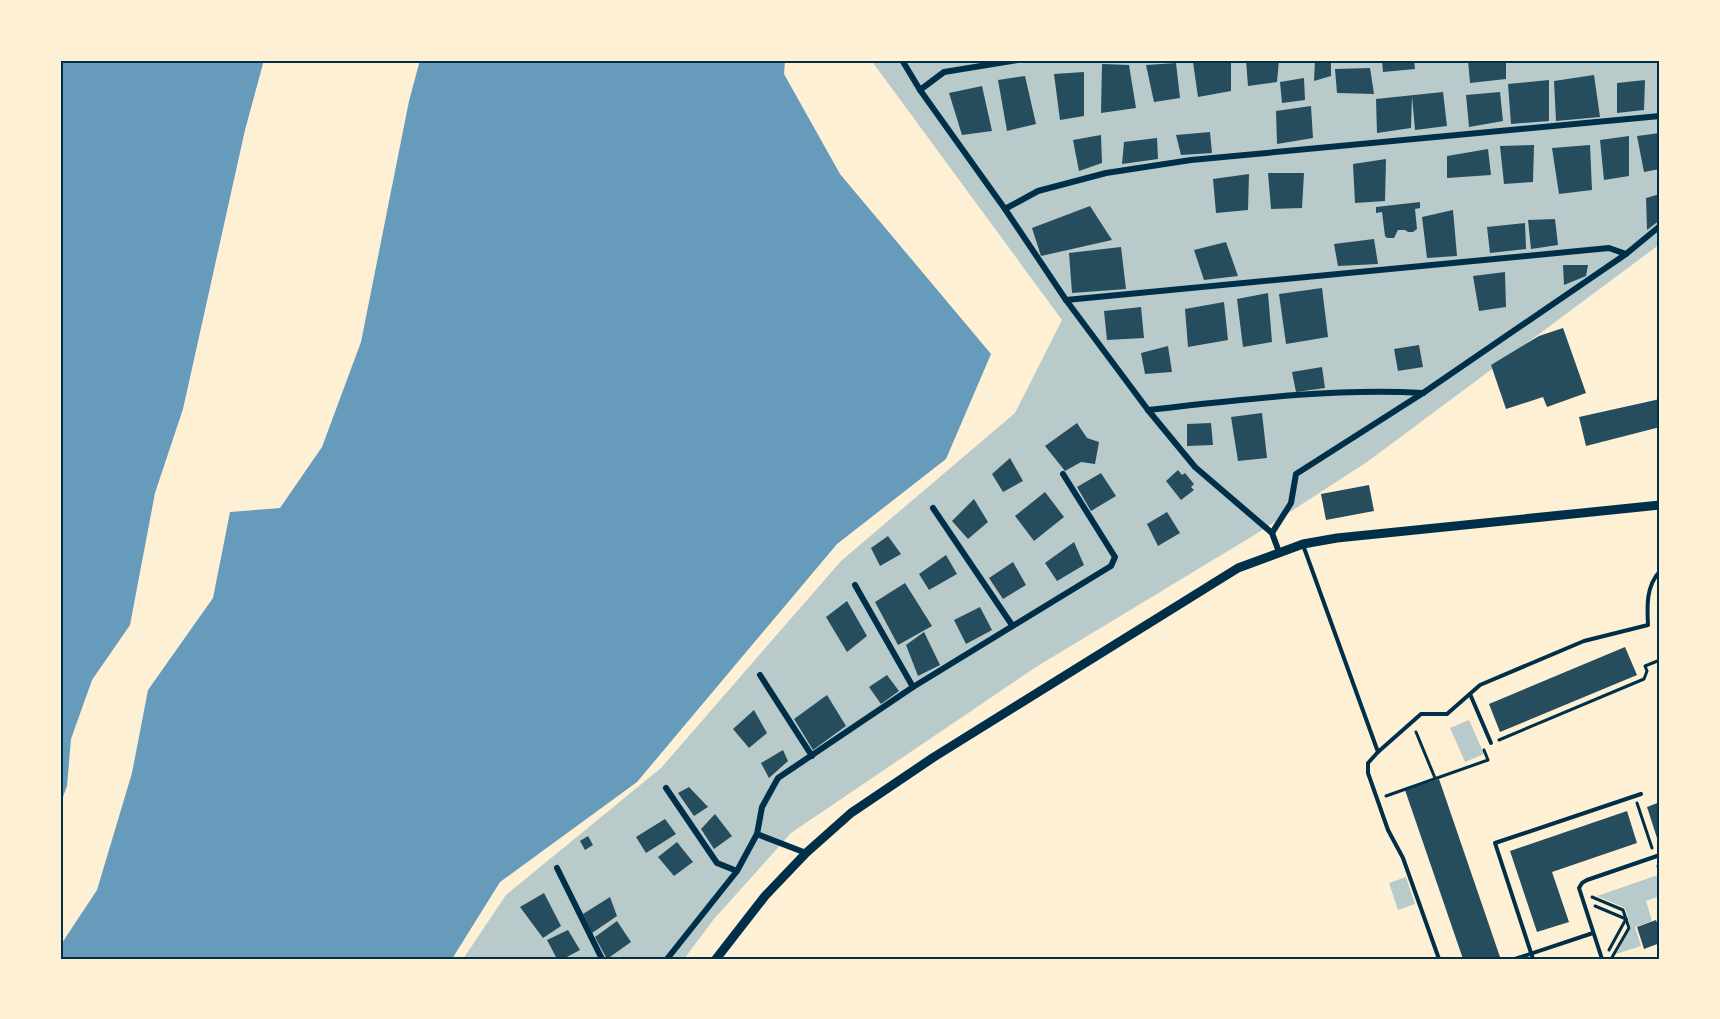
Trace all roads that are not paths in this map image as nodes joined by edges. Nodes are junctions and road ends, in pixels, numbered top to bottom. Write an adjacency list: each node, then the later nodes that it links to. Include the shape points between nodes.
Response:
1 (902, 60): 3 (street)
2 (1018, 60): 3 (street, via 944,72)
3 (920, 90): 5 (street)
4 (1660, 116): 5 (street, via 1106,172 1038,191)
5 (1005, 209): 8 (street)
6 (1660, 226): 7 (street)
7 (1626, 254): 8 (street, via 1609,248); 9 (street)
8 (1066, 300): 10 (street)
9 (1423, 393): 10 (street, via 1380,391 1263,398); 14 (street, via 1296,474 1291,503)
10 (1148, 410): 14 (street, via 1195,467)
11 (1063, 474): 19 (street, via 1115,557 1111,566)
12 (1660, 504): 15 (street)
13 (933, 508): 19 (street)
14 (1272, 533): 16 (street)
15 (1303, 544): 16 (street); 24 (lane)
16 (1279, 552): 29 (street, via 1238,568 944,751 851,813)
17 (1660, 571): 22 (lane, via 1650,586 1648,625 1584,641 1480,685)
18 (855, 585): 21 (street)
19 (1012, 625): 21 (street)
20 (760, 675): 25 (street)
21 (913, 687): 25 (street)
22 (1470, 694): 23 (lane); 24 (lane, via 1447,714 1421,714)
23 (1491, 743)
24 (1378, 752): 38 (lane, via 1367,768)
25 (812, 756): 28 (street, via 778,778 762,807)
26 (666, 788): 32 (street, via 717,863)
27 (1641, 794): 34 (lane, via 1495,843)
28 (757, 834): 29 (street); 32 (street)
29 (806, 853): 37 (street, via 765,896)
30 (1660, 855): 33 (lane, via 1582,883 1580,893)
31 (557, 868): 35 (street)
32 (737, 871): 36 (street)
33 (1593, 933): 34 (lane); 41 (lane)
34 (1531, 953): 39 (lane); 40 (lane)
35 (602, 959)
36 (667, 959)
37 (716, 959)
38 (1438, 959)
39 (1515, 959)
40 (1533, 959)
41 (1602, 959)

